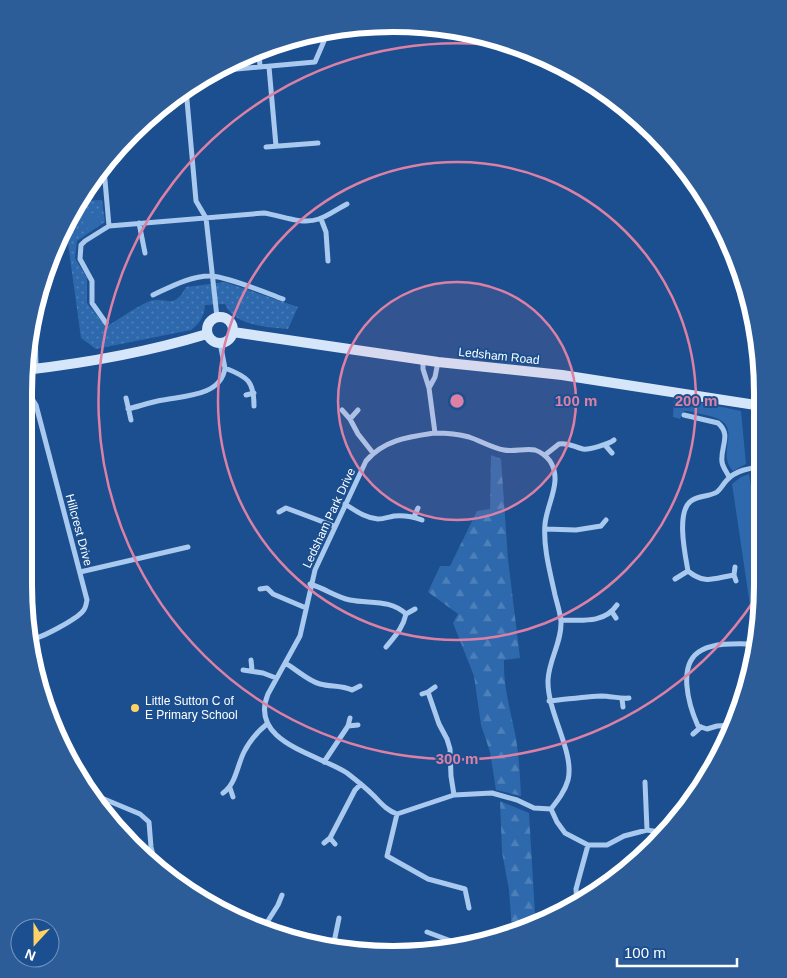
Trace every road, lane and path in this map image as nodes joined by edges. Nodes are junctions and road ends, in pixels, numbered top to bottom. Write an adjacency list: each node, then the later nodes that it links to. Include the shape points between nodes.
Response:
1 (324, 39): 4 (street, via 315,62)
2 (259, 58): 3 (street)
3 (260, 67): 4 (street); 5 (street)
4 (269, 67): 8 (street)
5 (236, 69)
6 (187, 98): 12 (street, via 196,201)
7 (318, 143): 8 (street)
8 (276, 146): 9 (street)
9 (266, 147)
10 (105, 177): 15 (street)
11 (347, 204): 13 (street)
12 (206, 218): 13 (street, via 264,213 301,222); 14 (street); 18 (street)
13 (321, 219): 17 (street, via 326,232)
14 (139, 223): 15 (street); 16 (street)
15 (110, 226): 22 (street, via 85,240 81,245 80,259 92,281 92,303)
16 (145, 253)
17 (328, 261)
18 (211, 276): 19 (street, via 187,281); 20 (street); 21 (street)
19 (153, 295)
20 (283, 299)
21 (216, 317): 23 (main road, via 229,321); 24 (main road, via 208,323)
22 (106, 323)
23 (232, 332): 25 (main road); 27 (main road, Ledsham Road)
24 (208, 334): 25 (main road); 30 (main road, via 158,348)
25 (220, 343): 29 (street)
26 (35, 354): 30 (street)
27 (423, 360): 28 (main road, Ledsham Road); 31 (street, via 422,368)
28 (438, 362): 31 (street); 36 (main road, Ledsham Road, via 562,375)
29 (225, 368): 32 (street, via 247,379); 38 (street, via 224,375 212,388)
30 (36, 369)
31 (429, 388): 44 (street)
32 (254, 393): 33 (street); 37 (street)
33 (246, 395)
34 (126, 398): 38 (street)
35 (32, 401): 65 (street, Hillcrest Drive, via 36,405)
36 (754, 405)
37 (254, 406)
38 (128, 408): 43 (street)
39 (342, 410): 42 (street)
40 (358, 410): 42 (street)
41 (684, 415): 51 (street, via 722,426 726,438 722,461)
42 (350, 419): 47 (street)
43 (131, 420)
44 (435, 433): 47 (street, Ledsham Park Drive, via 393,441); 49 (street, Ledsham Park Drive, via 470,437 504,450 533,450)
45 (614, 440): 46 (street)
46 (605, 445): 48 (street); 49 (street, via 582,449 559,444)
47 (374, 453): 52 (street, Ledsham Park Drive, via 359,474)
48 (612, 453)
49 (545, 455): 60 (street, via 551,462 555,480)
50 (754, 469): 51 (street)
51 (729, 477): 64 (street, via 716,492 695,498 684,510 682,522)
52 (345, 504): 55 (street, via 362,515 380,519); 58 (street, Ledsham Park Drive)
53 (418, 508): 55 (street)
54 (279, 512): 58 (street, via 286,508)
55 (414, 517): 56 (street)
56 (422, 520)
57 (606, 520): 59 (street)
58 (334, 526): 68 (street, Ledsham Park Drive)
59 (601, 526): 60 (street, via 576,530); 61 (street)
60 (545, 529): 77 (street, via 550,574)
61 (604, 532)
62 (188, 547): 65 (street)
63 (735, 567): 64 (street, via 735,578 705,580)
64 (688, 571): 66 (street)
65 (80, 572): 78 (street, Hillcrest Drive, via 87,600 85,609)
66 (675, 579)
67 (269, 582): 69 (street)
68 (310, 584): 72 (street, Ledsham Park Drive); 75 (street, via 349,600 386,603)
69 (267, 588): 70 (street); 72 (street)
70 (260, 589)
71 (616, 605): 74 (street)
72 (306, 608): 82 (street, Ledsham Park Drive, via 300,636)
73 (415, 609): 75 (street)
74 (612, 612): 76 (street); 77 (street, via 596,620)
75 (406, 614): 80 (street, via 401,629)
76 (616, 618)
77 (561, 620): 94 (street, via 549,674)
78 (37, 638)
79 (749, 644): 101 (street, via 701,650 691,662 686,687)
80 (386, 646)
81 (251, 660): 84 (street)
82 (285, 663): 85 (street, Ledsham Park Drive); 88 (street, via 322,685)
83 (243, 670): 84 (street)
84 (252, 670): 85 (street)
85 (276, 678): 97 (street, Ledsham Park Drive, via 264,704)
86 (360, 686): 88 (street)
87 (435, 687): 89 (street)
88 (352, 690): 91 (street)
89 (428, 692): 90 (street); 108 (street, via 450,749)
90 (422, 694)
91 (354, 697)
92 (629, 698): 93 (street)
93 (622, 699): 94 (street, via 603,696); 95 (street)
94 (550, 701): 111 (street, via 569,770 565,787)
95 (623, 707)
96 (350, 718): 99 (street)
97 (267, 724): 103 (street, via 304,753); 106 (street, via 249,742)
98 (726, 725): 101 (street)
99 (348, 726): 100 (street); 103 (street)
100 (358, 726)
101 (701, 727): 102 (street)
102 (693, 734)
103 (324, 762): 105 (street)
104 (645, 782): 113 (street)
105 (361, 784): 112 (street, via 383,806); 115 (street)
106 (230, 788): 107 (street); 109 (street)
107 (223, 793)
108 (454, 795): 111 (street, via 492,794 518,800 534,808); 112 (street)
109 (233, 797)
110 (103, 799): 119 (street, via 140,814 149,822)
111 (551, 809): 118 (street, via 565,833)
112 (397, 814): 122 (street, via 388,856 428,879 465,889)
113 (647, 830): 114 (street); 118 (street, via 607,845)
114 (657, 832)
115 (330, 838): 116 (street); 117 (street)
116 (324, 843)
117 (335, 844)
118 (588, 845): 121 (street)
119 (152, 853)
120 (282, 895): 124 (street)
121 (576, 896)
122 (469, 908)
123 (340, 918): 127 (street)
124 (267, 922)
125 (427, 932): 126 (street)
126 (442, 938): 128 (street); 129 (street)
127 (335, 941)
128 (450, 941)
129 (441, 942)

